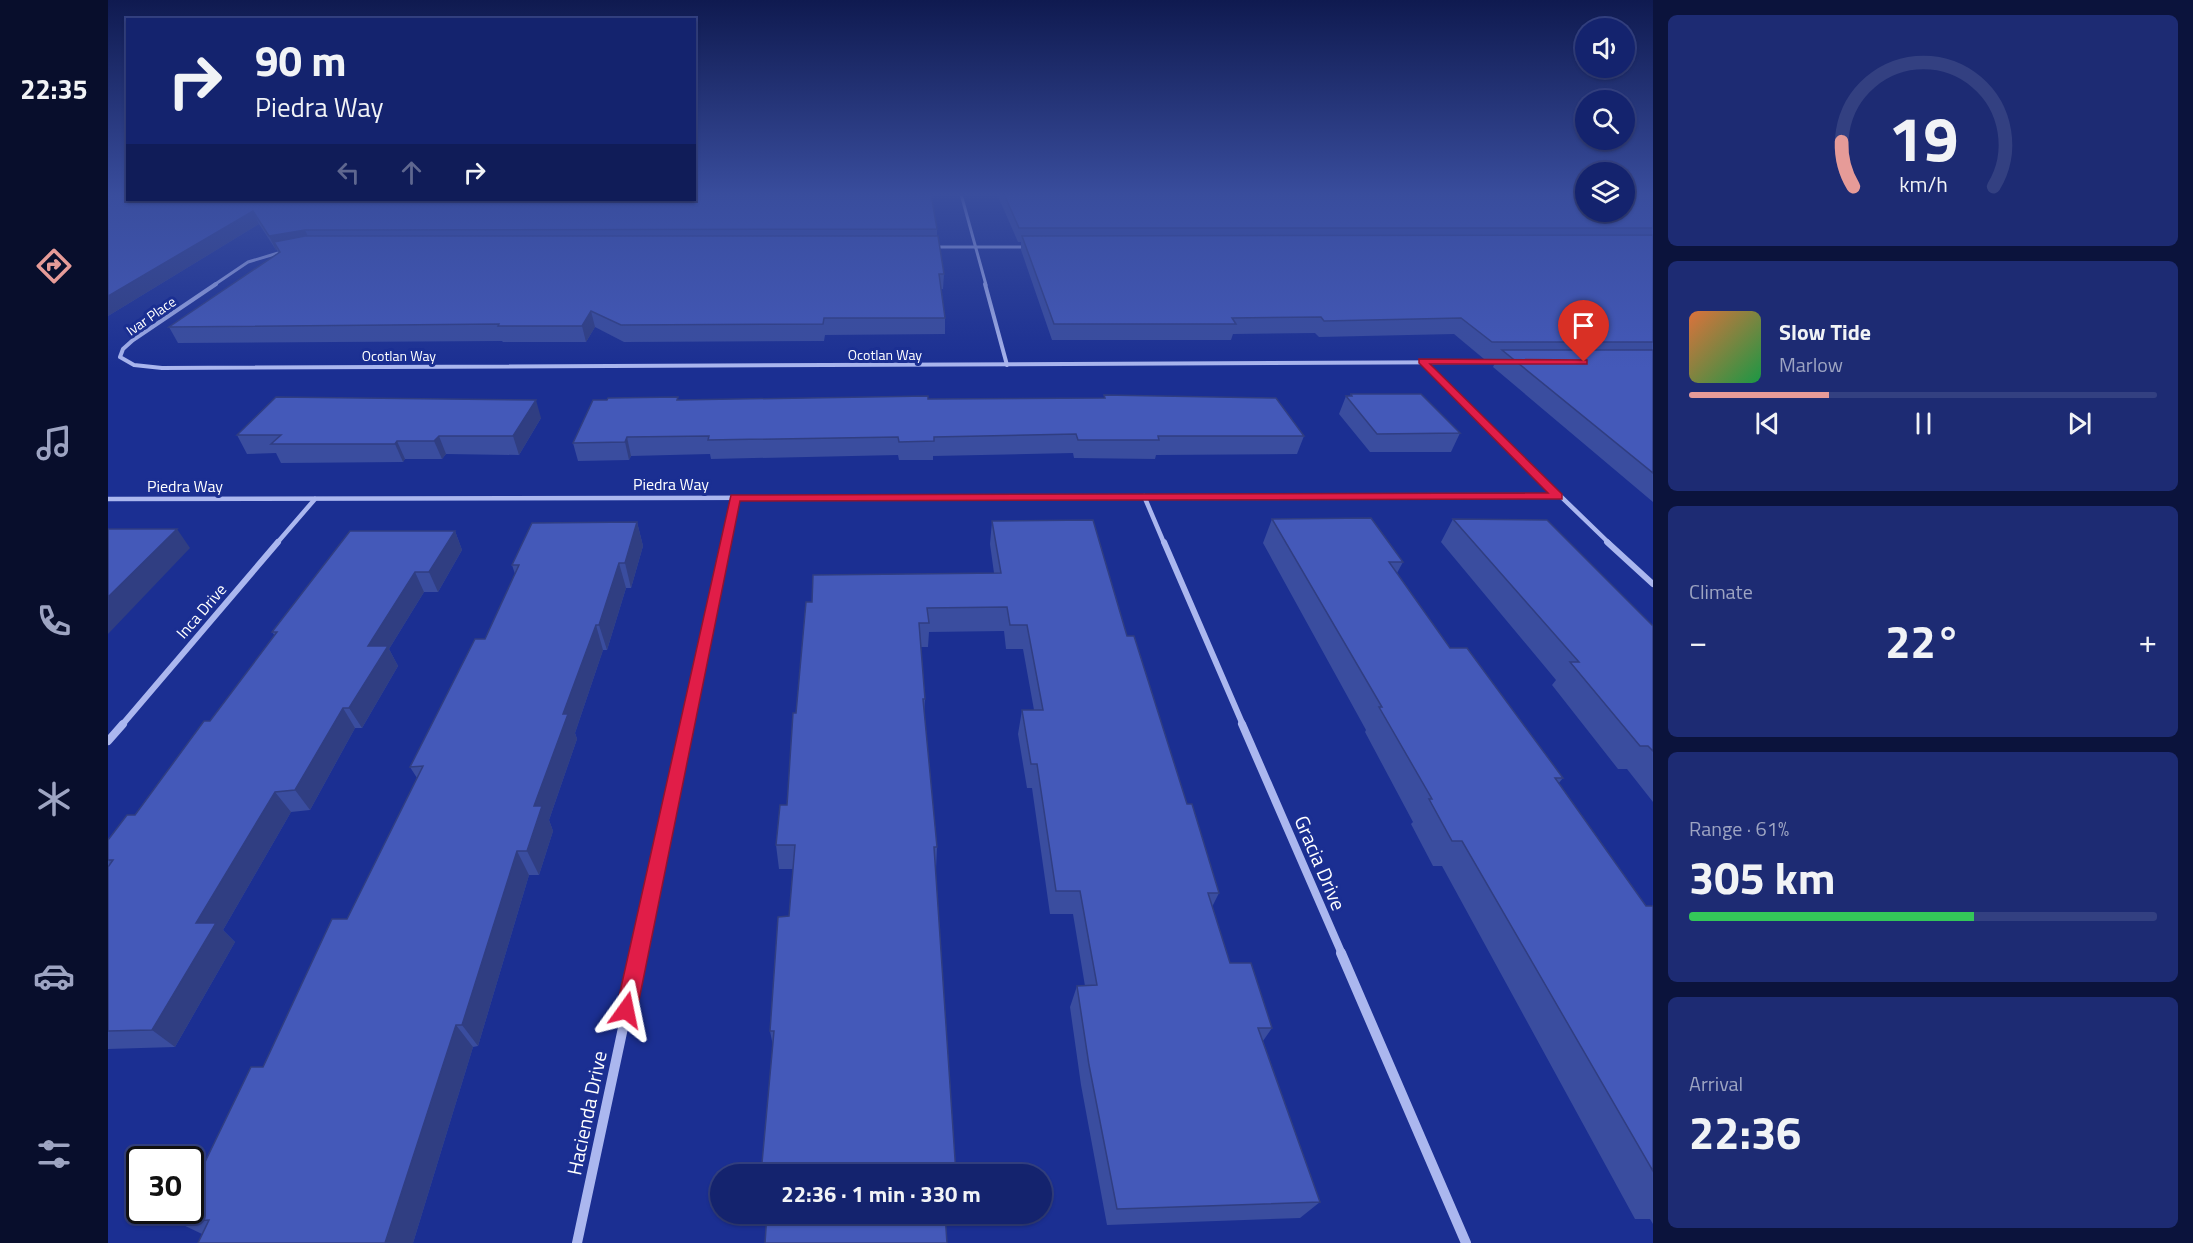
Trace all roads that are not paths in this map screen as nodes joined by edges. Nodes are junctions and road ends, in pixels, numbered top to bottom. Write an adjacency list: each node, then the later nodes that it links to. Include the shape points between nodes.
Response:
1 (283, 252): 3 (street, Ivar Place, via 248,262 133,340)
2 (975, 252): 6 (street)
3 (120, 357): 6 (street, Ocotlan Way, via 134,365 162,368)
4 (1422, 361): 5 (street, Ocotlan Way); 6 (street, Ocotlan Way); 8 (street)
5 (1503, 362)
6 (1007, 365)
7 (1144, 496): 8 (street, Piedra Way); 9 (street, Piedra Way); 15 (street, Gracia Drive)
8 (1558, 496): 12 (street)
9 (735, 498): 10 (street, Piedra Way); 14 (street, Hacienda Drive)
10 (315, 499): 11 (street, Piedra Way); 13 (street, Inca Drive)
11 (108, 500)
12 (1653, 584)
13 (108, 741)
14 (577, 1243)
15 (1466, 1243)

